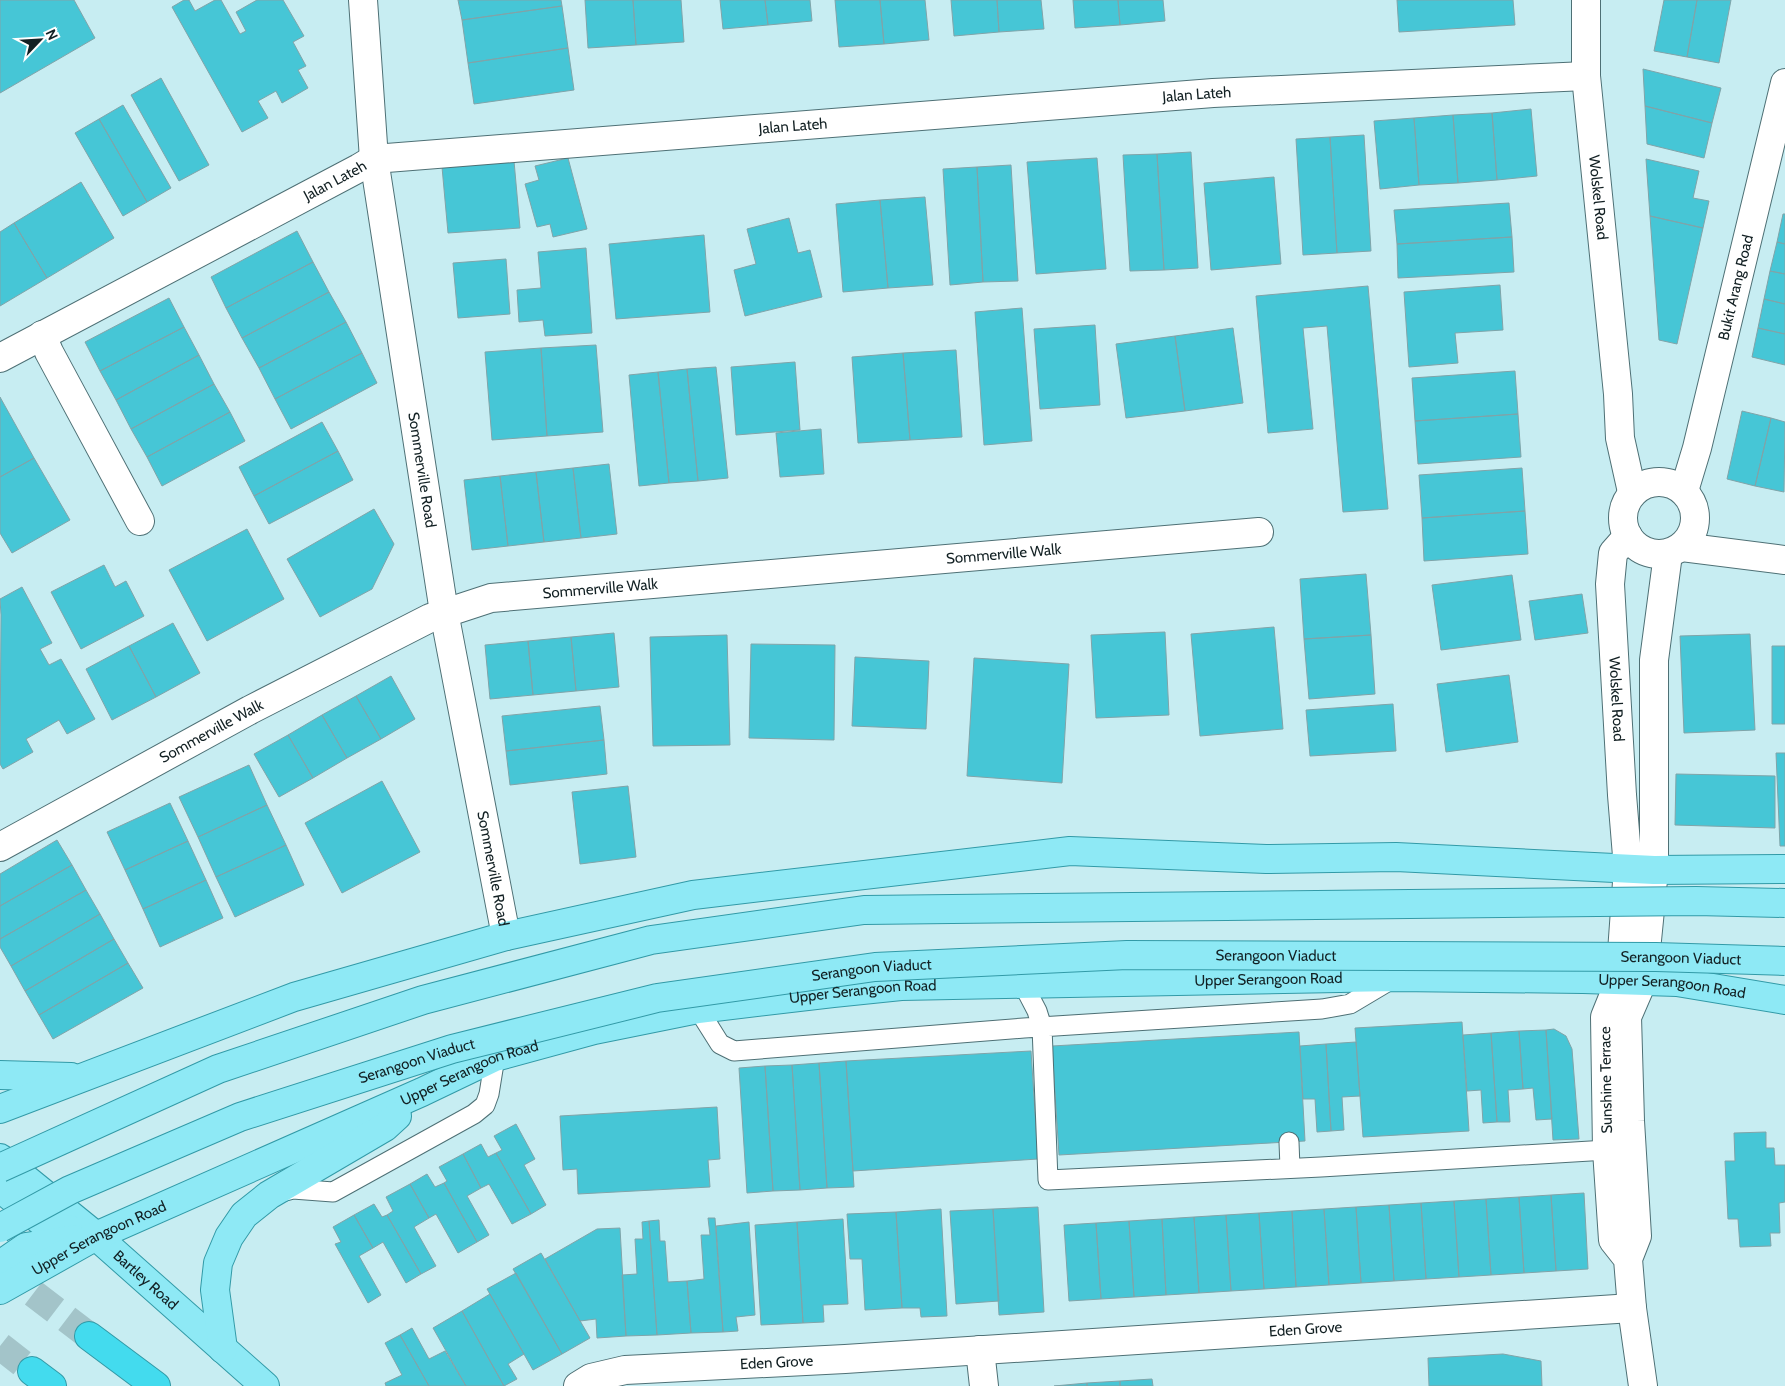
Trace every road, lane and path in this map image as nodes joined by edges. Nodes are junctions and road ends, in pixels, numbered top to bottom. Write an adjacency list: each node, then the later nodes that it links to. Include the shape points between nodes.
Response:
1 (363, 0): 5 (street, Sommerville Road)
2 (1586, 0): 3 (street, Wolskel Road)
3 (1586, 76): 5 (street, Jalan Lateh, via 1213,93); 8 (street, Wolskel Road, via 1620,438)
4 (1785, 83): 9 (street, Bukit Arang Road)
5 (374, 159): 6 (street, Jalan Lateh); 15 (street, Sommerville Road)
6 (42, 334): 7 (street, Jalan Lateh); 10 (street)
7 (0, 358)
8 (1641, 487): 9 (street, via 1668,482); 12 (street, via 1625,506 1622,521)
9 (1684, 491): 13 (street, via 1693,504 1696,520 1692,535)
10 (140, 521)
11 (1259, 532): 15 (street, Sommerville Walk, via 491,598)
12 (1628, 536): 13 (street, via 1638,548 1652,554); 18 (street, Wolskel Road, via 1613,553 1610,584 1622,795)
13 (1675, 550): 14 (street); 18 (street, via 1654,660)
14 (1785, 560)
15 (444, 612): 16 (street, Sommerville Walk, via 250,710); 20 (street, Sommerville Road)
16 (0, 848)
17 (1785, 868): 18 (main road)
18 (1641, 869): 20 (main road, via 1396,857 1266,859 1070,851 693,895); 23 (street, Sunshine Terrace)
19 (1785, 903): 36 (main road, bridge, via 1696,901 864,910 652,940 423,1000 218,1069)
20 (506, 936): 30 (main road, via 294,997)
21 (1785, 962): 40 (main road, Serangoon Viaduct, bridge, via 1646,957 1127,955 875,967 657,998 452,1049 240,1117 70,1190)
22 (1395, 977): 23 (main road, Upper Serangoon Road); 24 (main road, Upper Serangoon Road); 27 (lane, via 1350,1004 1322,1009)
23 (1631, 980): 25 (main road, Upper Serangoon Road, via 1678,982); 34 (street, Sunshine Terrace, via 1605,1017); 42 (street, Sunshine Terrace, via 1627,1017 1637,1236)
24 (1023, 984): 26 (main road, Upper Serangoon Road, via 901,986); 27 (lane)
25 (1785, 1000)
26 (698, 1009): 27 (lane, via 720,1044 734,1051); 28 (main road, Upper Serangoon Road, via 594,1030)
27 (1042, 1027): 37 (lane, via 1048,1180)
28 (495, 1057): 31 (main road, Upper Serangoon Road); 39 (lane, via 485,1105 474,1114 333,1192 293,1189)
29 (0, 1075): 30 (main road)
30 (84, 1077): 32 (main road)
31 (422, 1092): 39 (main road, via 385,1127); 41 (main road, Upper Serangoon Road)
32 (0, 1109)
33 (1289, 1142): 37 (lane)
34 (1607, 1150): 37 (lane); 42 (street, Sunshine Terrace, via 1613,1240)
35 (0, 1158): 41 (main road, Bartley Road)
36 (0, 1168)
37 (1290, 1168)
38 (0, 1188): 41 (main road, via 46,1225)
39 (269, 1195): 47 (main road, via 244,1215 229,1237 218,1263 216,1290)
40 (0, 1228)
41 (96, 1236): 43 (main road, via 26,1247); 44 (main road, Upper Serangoon Road); 47 (main road, Bartley Road)
42 (1628, 1259): 45 (street, Sunshine Terrace)
43 (0, 1265)
44 (0, 1290)
45 (1632, 1308): 48 (street, Eden Grove); 53 (street, Sunshine Terrace)
46 (89, 1336): 49 (highway)
47 (223, 1349): 50 (main road, Bartley Road)
48 (980, 1350): 51 (street, Eden Grove, via 625,1370 591,1378); 52 (street)
49 (156, 1386)
50 (265, 1386)
51 (578, 1386)
52 (984, 1386)
53 (1644, 1386)

